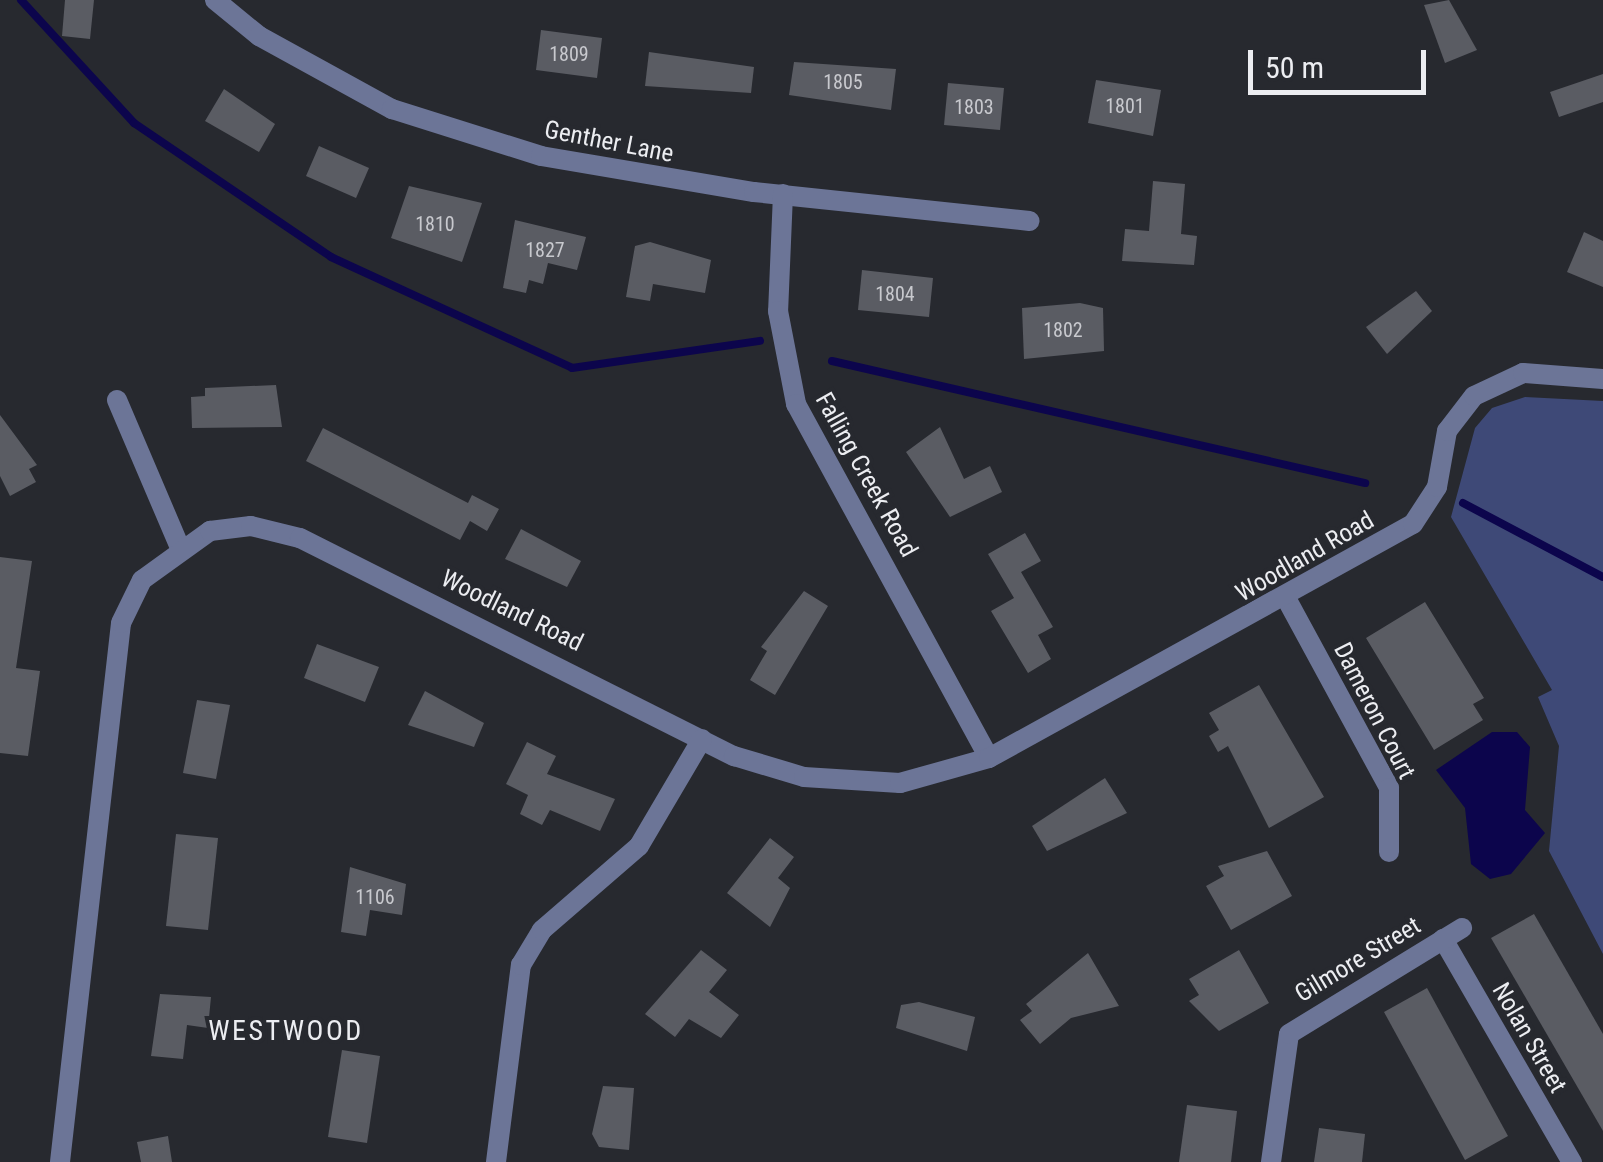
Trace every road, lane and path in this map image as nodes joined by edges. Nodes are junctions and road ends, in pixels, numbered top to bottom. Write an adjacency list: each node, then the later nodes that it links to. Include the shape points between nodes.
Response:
1 (215, 0): 2 (street, Genther Lane, via 328,76 435,126 608,170)
2 (783, 194): 3 (street, Genther Lane); 9 (street, Falling Creek Road, via 778,311 796,404)
3 (1030, 221)
4 (1603, 378): 7 (street, Woodland Road, via 1523,373 1474,396 1448,430 1427,507 1396,534)
5 (117, 400): 6 (street)
6 (180, 548): 8 (street, Woodland Road, via 222,527 300,538); 13 (street, Woodland Road, via 142,580 121,623)
7 (1286, 598): 9 (street, Woodland Road); 10 (street, Dameron Court, via 1390,788)
8 (702, 739): 9 (street, Woodland Road, via 762,766 850,783 934,778); 14 (street, via 639,846 542,930 521,965)
9 (989, 758)
10 (1388, 852)
11 (1462, 928): 12 (street, Gilmore Street)
12 (1443, 939): 15 (street, Gilmore Street, via 1289,1034); 16 (street, Nolan Street)
13 (60, 1162)
14 (496, 1162)
15 (1270, 1162)
16 (1572, 1162)

